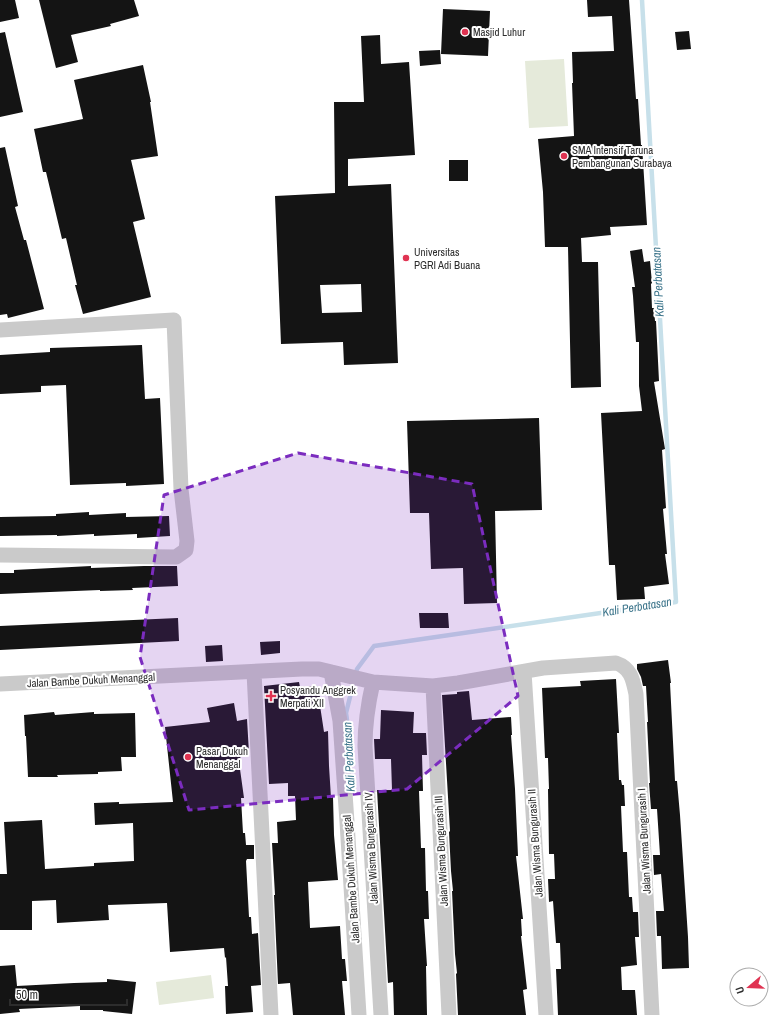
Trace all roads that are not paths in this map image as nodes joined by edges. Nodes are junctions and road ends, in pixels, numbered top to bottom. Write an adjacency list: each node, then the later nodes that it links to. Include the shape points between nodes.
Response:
1 (0, 330): 2 (street, via 174,320 181,489 187,541 186,550 176,557)
2 (0, 556)
3 (626, 669): 6 (street, Jalan Bambe Dukuh Menanggal, via 622,664 616,663 543,668); 15 (street, Jalan Wisma Bungurasih I, via 632,675 636,694)
4 (254, 672): 5 (street, Jalan Bambe Dukuh Menanggal, via 302,669); 8 (street, Jalan Bambe Dukuh Menanggal); 10 (street)
5 (333, 672): 7 (street, Jalan Bambe Dukuh Menanggal); 11 (street, Jalan Bambe Dukuh Menanggal, via 340,721 348,822)
6 (524, 672): 9 (street, Jalan Bambe Dukuh Menanggal); 14 (street, Jalan Wisma Bungurasih II)
7 (369, 681): 9 (street, Jalan Bambe Dukuh Menanggal); 12 (street, Jalan Wisma Bungurasih IV, via 365,746)
8 (0, 684)
9 (433, 686): 13 (street, Jalan Wisma Bungurasih III)
10 (270, 1015)
11 (359, 1015)
12 (381, 1015)
13 (450, 1015)
14 (546, 1015)
15 (652, 1015)

